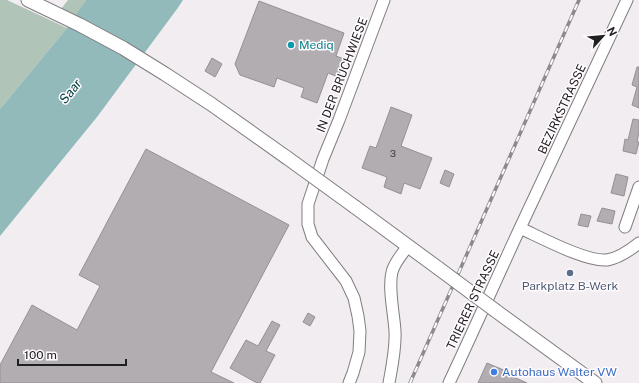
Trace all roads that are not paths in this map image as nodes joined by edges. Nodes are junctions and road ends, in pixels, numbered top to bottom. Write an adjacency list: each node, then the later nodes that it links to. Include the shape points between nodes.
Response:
1 (28, 0): 8 (main road, bridge, via 123,48 165,74 286,157)
2 (384, 0): 9 (street, IN DER BRUCHWIESE, via 308,204 308,224 312,237 346,281 354,298 360,331 359,352)
3 (627, 0): 6 (street, BEZIRKSTRASSE)
4 (639, 187): 5 (street)
5 (625, 227)
6 (520, 228): 7 (street, via 572,252 595,259 614,258); 11 (street, TRIERER STRASSE)
7 (639, 243)
8 (408, 246): 10 (street, via 394,265 390,284 395,332); 12 (main road, bridge)
9 (349, 383)
10 (389, 383)
11 (449, 383)
12 (595, 383)

